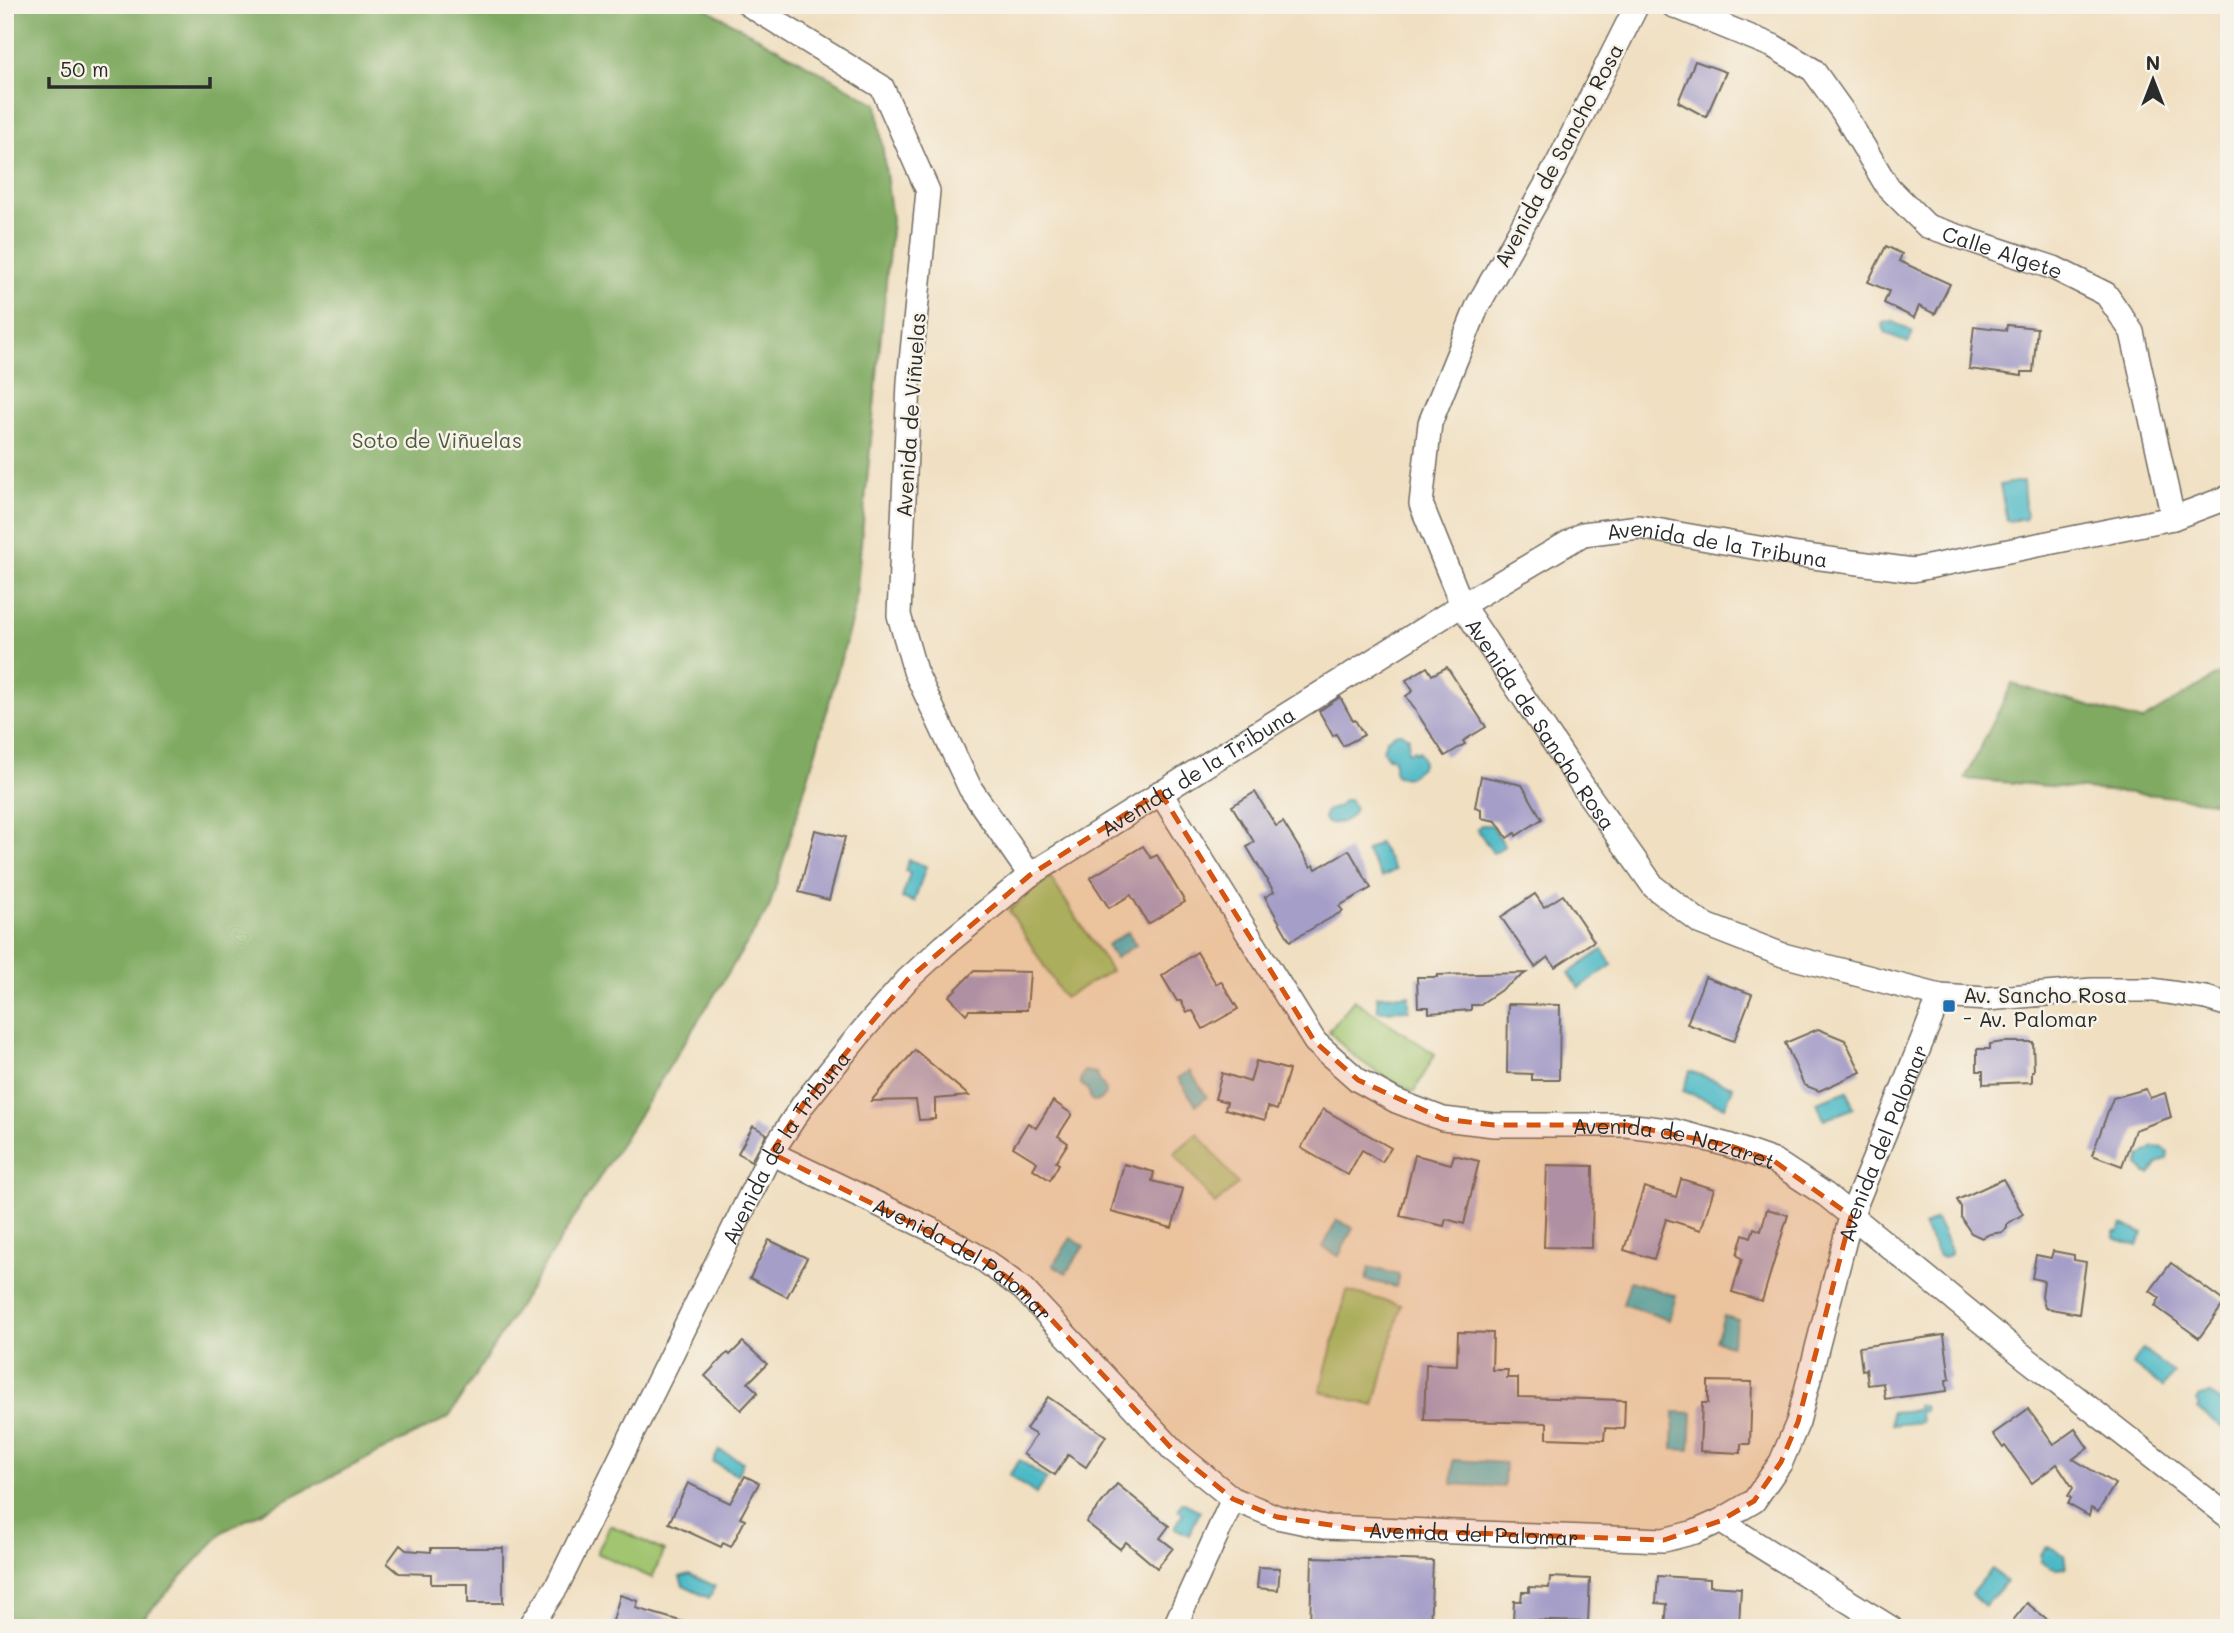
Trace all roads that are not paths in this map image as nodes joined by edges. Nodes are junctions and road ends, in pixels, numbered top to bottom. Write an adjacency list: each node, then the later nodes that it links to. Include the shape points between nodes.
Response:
1 (749, 5): 8 (street, Avenida de Viñuelas, via 882,88 928,191 909,382 899,615 915,671 970,788)
2 (1637, 5): 6 (street, Avenida de Sancho Rosa, via 1557,165 1478,305 1430,423 1421,504)
3 (1672, 5): 5 (street, Calle Algete, via 1773,46 1813,70 1887,186 1927,226 2054,268 2106,294 2132,332)
4 (2229, 497): 5 (street, Avenida de la Tribuna)
5 (2173, 518): 6 (street, Avenida de la Tribuna, via 1913,569 1798,555 1639,527 1583,534)
6 (1462, 605): 7 (street, Avenida de la Tribuna); 9 (street, Avenida de Sancho Rosa, via 1654,887 1701,923 1783,955)
7 (1160, 792): 8 (street, Avenida de la Tribuna); 12 (street, Avenida de Nazaret, via 1315,1042 1358,1080 1443,1119 1494,1125 1626,1125 1714,1141 1774,1161)
8 (1030, 875): 11 (street, Avenida de la Tribuna, via 907,980 804,1103)
9 (1940, 996): 10 (street, Avenida de Sancho Rosa, via 1987,999 2153,990); 12 (street, Avenida del Palomar)
10 (2229, 1005)
11 (771, 1153): 13 (street, Avenida del Palomar, via 934,1231 1023,1289 1173,1450); 16 (street, Avenida de la Tribuna, via 557,1586)
12 (1851, 1216): 14 (street, Avenida de Nazaret); 15 (street, Avenida del Palomar, via 1798,1422 1781,1462 1754,1501)
13 (1233, 1499): 15 (street, Avenida del Palomar, via 1277,1517 1357,1529 1664,1540); 17 (street)
14 (2229, 1517)
15 (1720, 1521): 18 (street)
16 (530, 1628)
17 (1174, 1628)
18 (1891, 1628)

